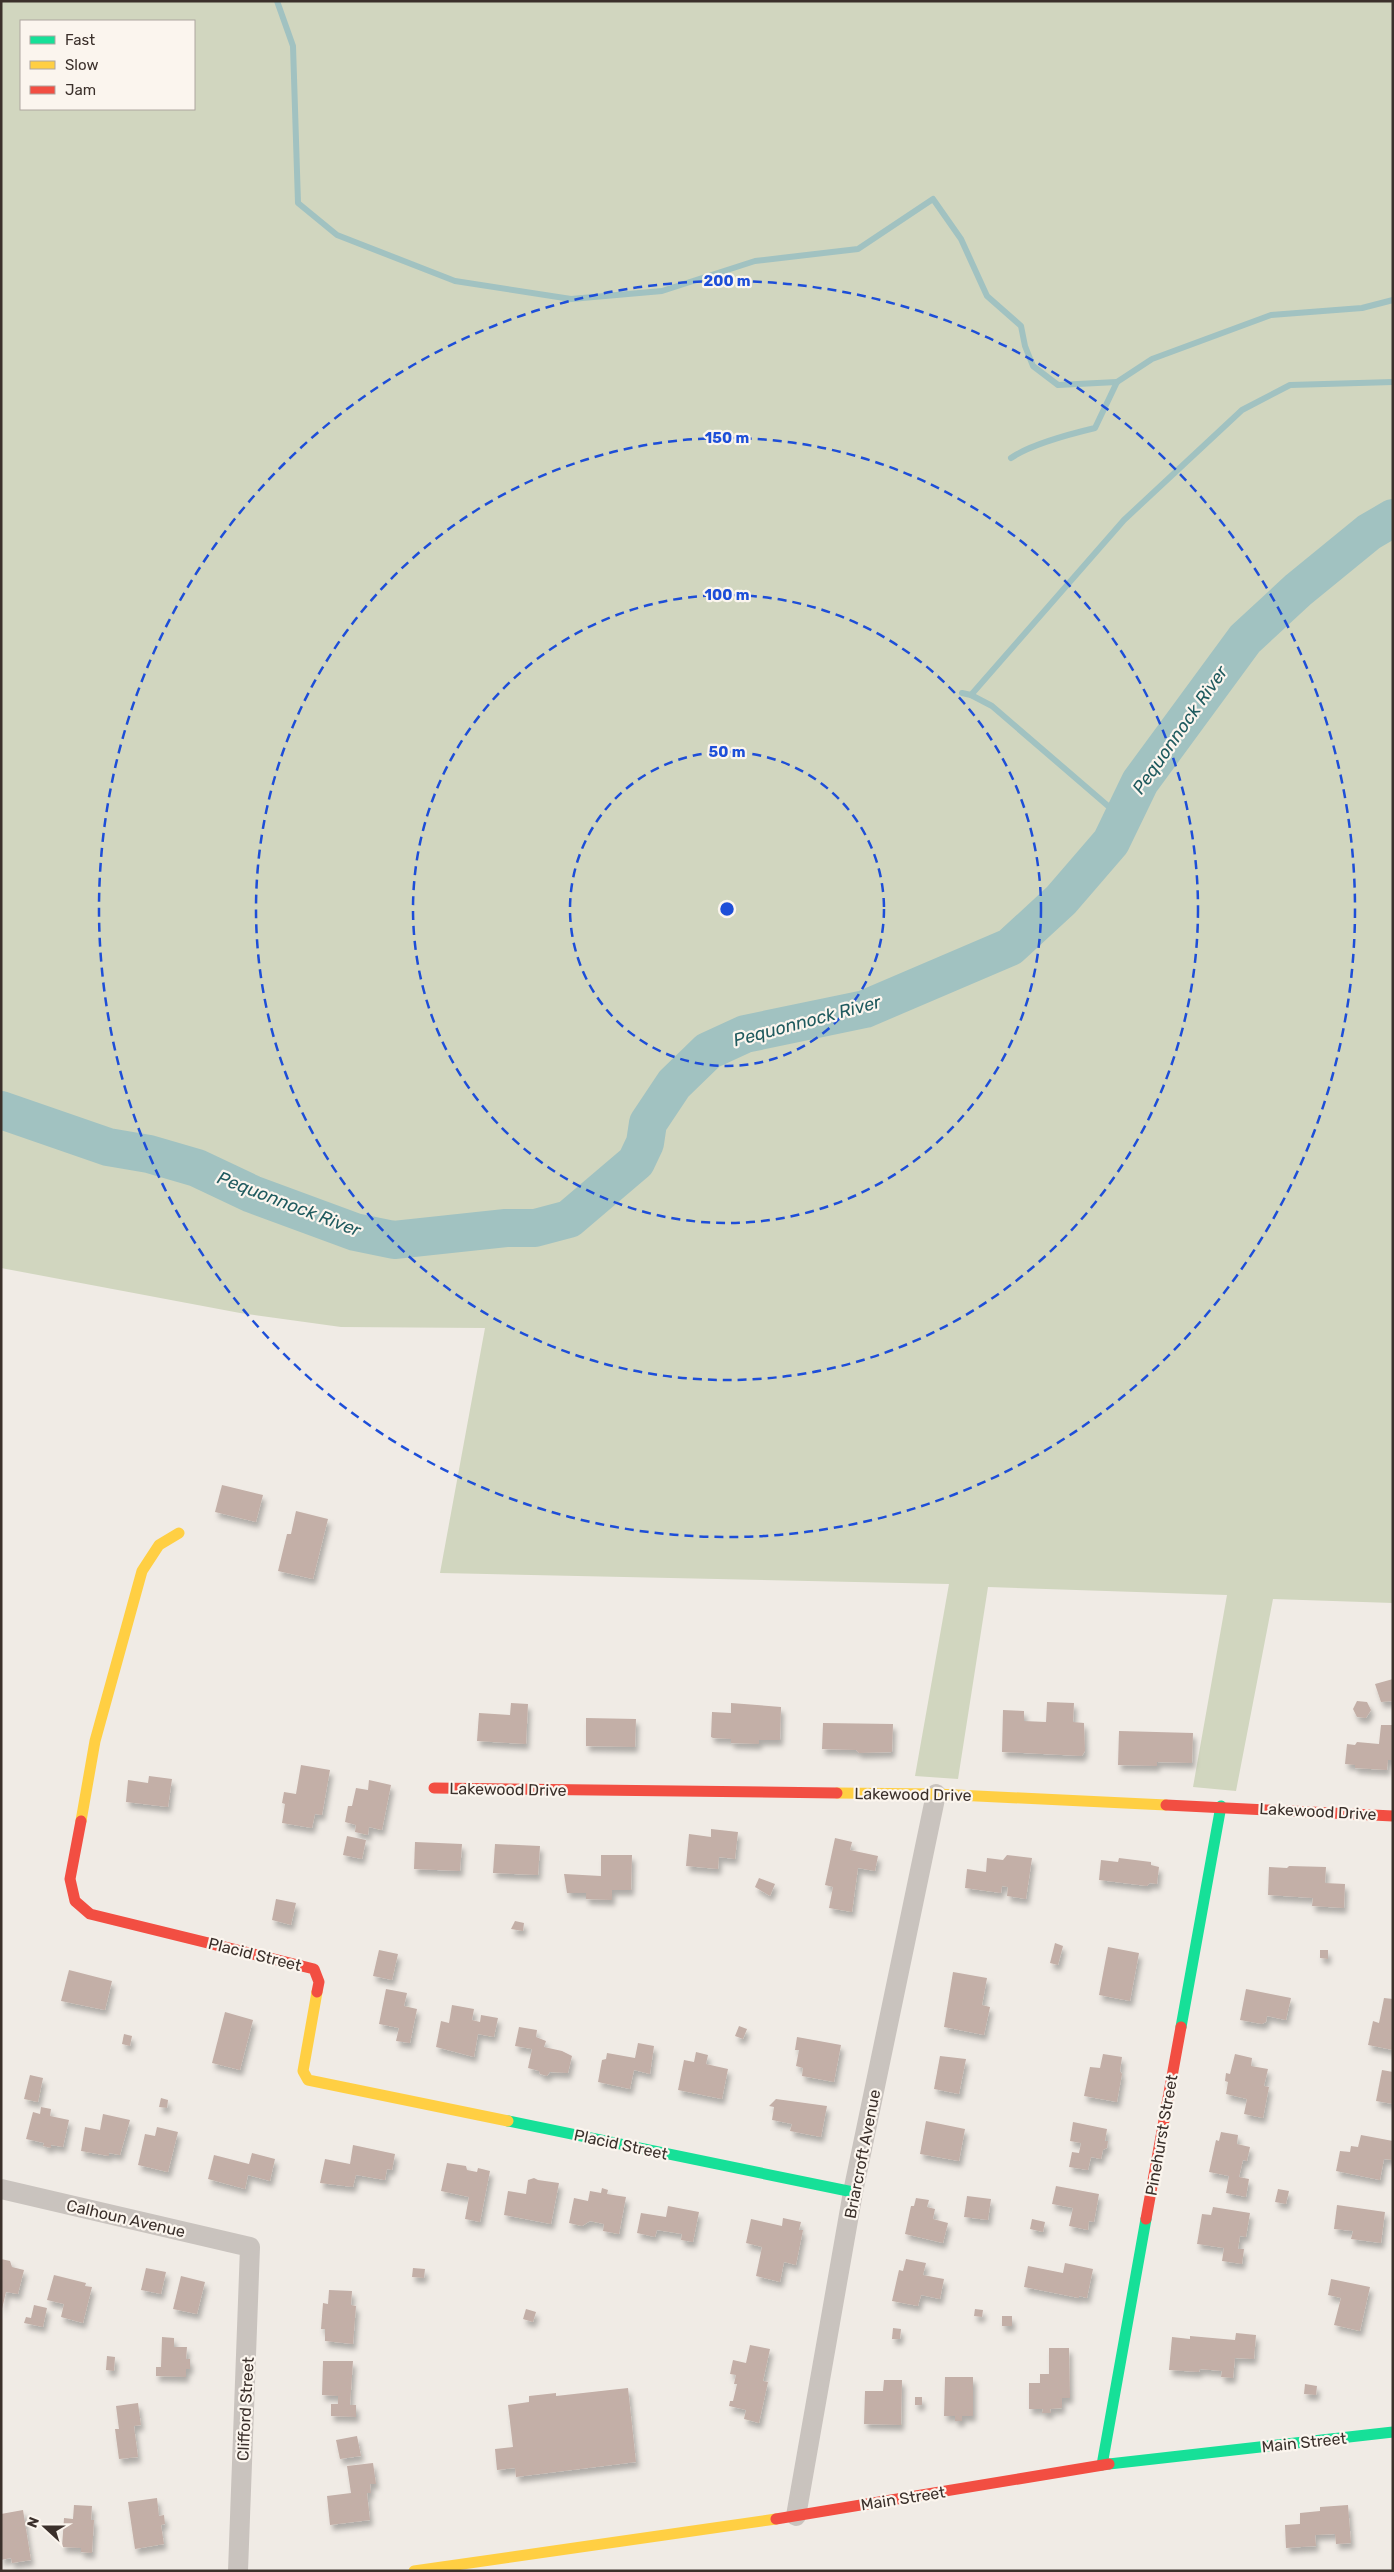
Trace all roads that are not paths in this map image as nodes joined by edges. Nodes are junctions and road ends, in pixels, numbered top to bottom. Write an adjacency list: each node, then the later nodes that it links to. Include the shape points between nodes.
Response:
1 (179, 1534): 7 (street, Placid Street, via 159,1545 142,1571 95,1741 70,1879 75,1901 90,1914 314,1969 319,1982 302,2071 308,2080)
2 (434, 1788): 3 (street, Lakewood Drive)
3 (936, 1794): 4 (street, Lakewood Drive); 7 (street, Briarcroft Avenue)
4 (1221, 1806): 5 (street, Lakewood Drive); 10 (street, Pinehurst Street)
5 (1393, 1816)
6 (1, 2189): 8 (street, Calhoun Avenue)
7 (854, 2192): 11 (street, Briarcroft Avenue)
8 (250, 2247): 12 (street, Clifford Street)
9 (1393, 2432): 10 (street, Main Street)
10 (1102, 2465): 11 (street, Main Street)
11 (796, 2516): 13 (street, Main Street)
12 (238, 2571)
13 (414, 2571)

